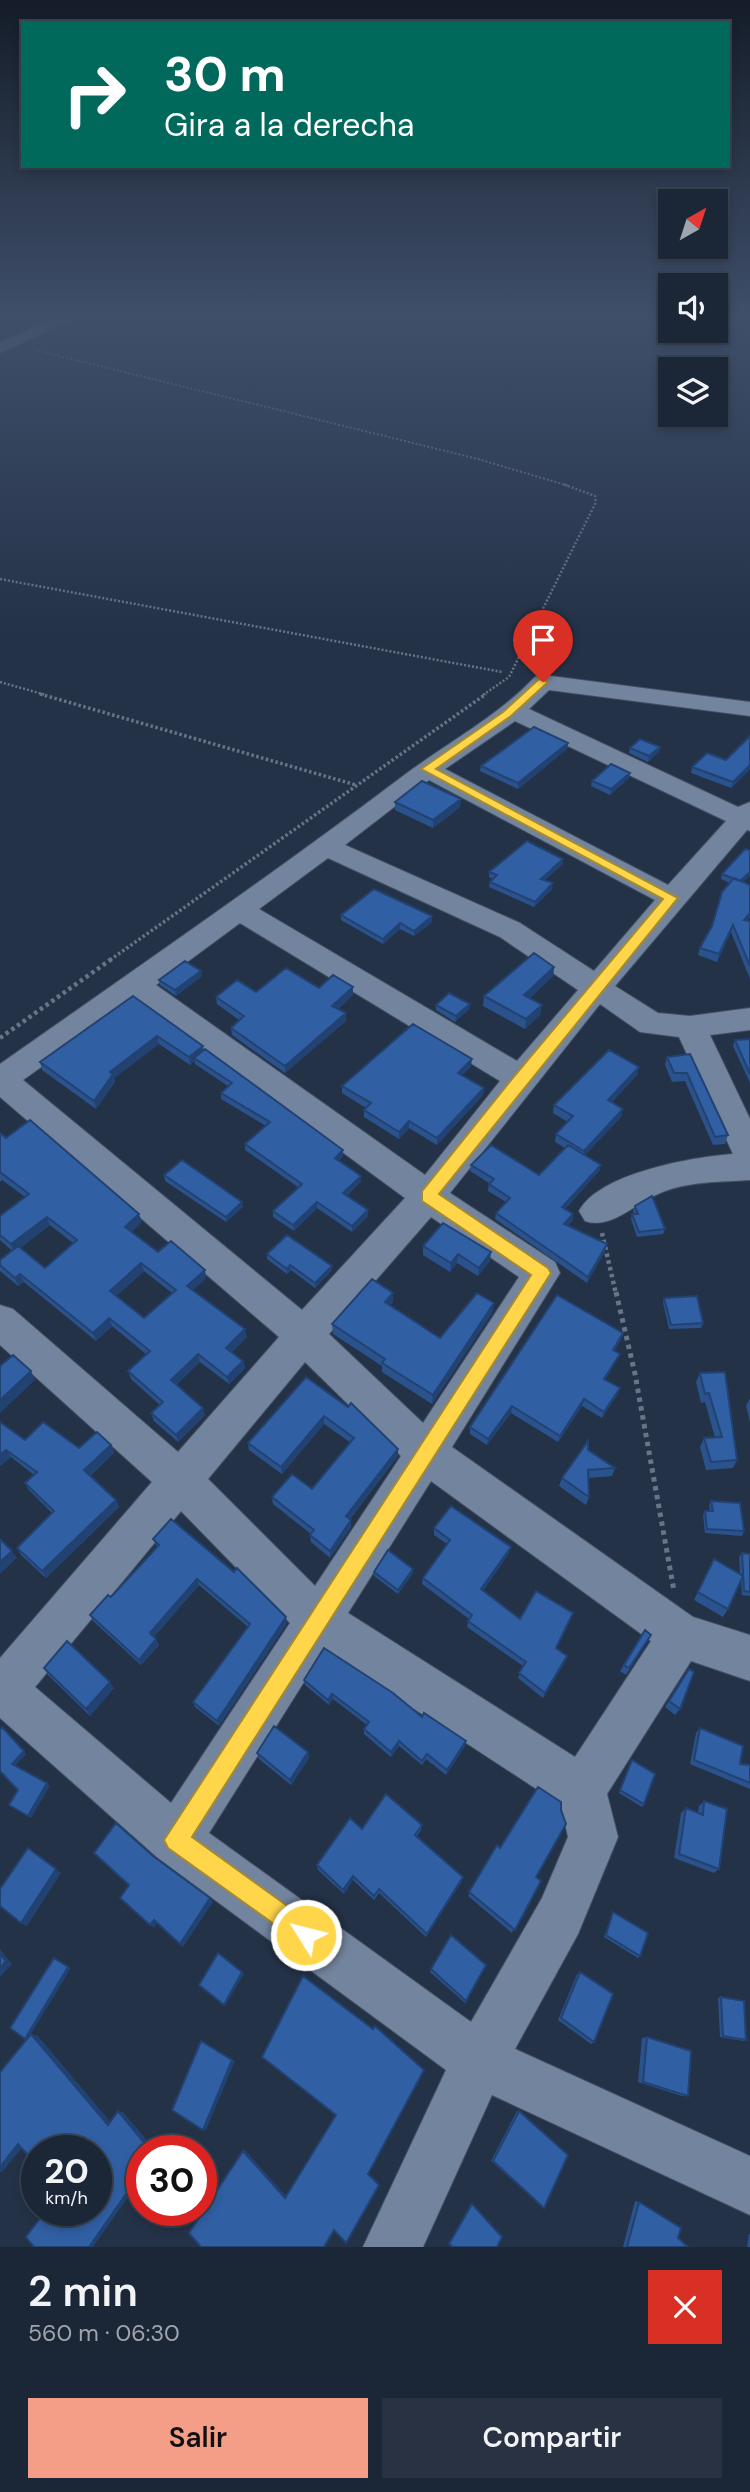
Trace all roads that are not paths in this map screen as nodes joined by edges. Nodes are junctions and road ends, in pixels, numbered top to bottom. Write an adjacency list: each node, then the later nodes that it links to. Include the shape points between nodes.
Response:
1 (750, 709): 2 (street, via 543,682)
2 (511, 710): 3 (street); 4 (street)
3 (427, 769): 5 (street); 6 (street)
4 (747, 817): 6 (street)
5 (327, 847): 7 (street); 9 (street, via 510,930)
6 (671, 898): 9 (street)
7 (240, 911): 8 (street); 12 (street)
8 (135, 985): 13 (street); 16 (street)
9 (598, 988): 11 (street, via 651,1024); 12 (street)
10 (750, 1019): 11 (street)
11 (690, 1027): 14 (street)
12 (521, 1078): 16 (street)
13 (0, 1080): 19 (street)
14 (750, 1154)
15 (750, 1166): 17 (street, via 699,1170 652,1181)
16 (428, 1196): 19 (street); 20 (street, via 542,1273)
17 (597, 1211)
18 (0, 1321): 21 (street)
19 (304, 1335): 20 (street); 21 (street)
20 (426, 1453): 22 (street); 23 (street)
21 (182, 1482): 22 (street); 25 (street)
22 (318, 1621): 26 (street); 27 (street)
23 (681, 1635): 24 (street); 26 (street)
24 (750, 1658)
25 (1, 1690): 27 (street)
26 (582, 1790): 28 (street, via 593,1837 560,1916)
27 (176, 1840): 28 (street)
28 (479, 2061): 29 (street); 30 (street)
29 (750, 2186)
30 (393, 2247)

